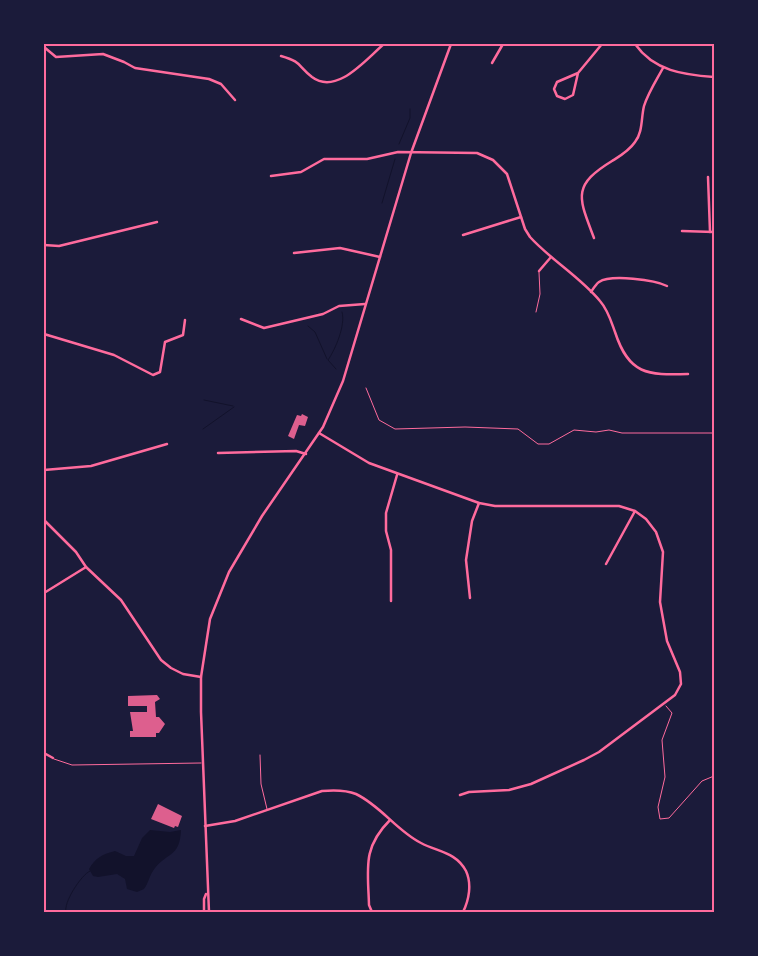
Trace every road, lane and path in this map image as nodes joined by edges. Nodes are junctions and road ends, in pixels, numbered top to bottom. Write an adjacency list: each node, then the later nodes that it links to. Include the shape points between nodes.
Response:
1 (384, 44): 7 (street, via 345,77 333,81 321,81 298,60)
2 (451, 44): 13 (street)
3 (503, 44): 8 (street)
4 (602, 44): 10 (street)
5 (635, 44): 9 (street)
6 (44, 47): 12 (street, via 56,57 103,54 135,68 209,79 220,84)
7 (281, 56)
8 (492, 63)
9 (663, 68): 11 (street, via 691,76); 21 (street, via 644,104 635,143 590,175 585,184 583,206)
10 (578, 73): 10 (street, via 573,95 565,99 557,96 554,89 557,82)
11 (714, 77)
12 (235, 100)
13 (411, 153): 14 (street, via 389,153 367,159 324,159 300,172); 16 (street, via 468,152 493,160 507,174); 24 (street)
14 (270, 176)
15 (708, 177): 19 (street)
16 (520, 217): 20 (street); 25 (street, via 530,237)
17 (157, 222): 22 (street, via 59,246)
18 (682, 231): 19 (street)
19 (712, 232)
20 (463, 235)
21 (594, 238)
22 (44, 245)
23 (294, 253): 24 (street, via 340,248)
24 (380, 257): 29 (street)
25 (551, 257): 26 (street); 28 (street)
26 (539, 272): 30 (lane, via 540,294)
27 (667, 286): 28 (street, via 655,280 611,280 599,282)
28 (591, 292): 34 (street, via 607,311 622,353 636,368 658,374)
29 (365, 304): 31 (street, via 339,306 323,314 264,328); 36 (street, via 343,381)
30 (536, 312)
31 (241, 319)
32 (185, 320): 33 (street, via 183,335 165,342 160,372 153,375 114,355)
33 (44, 334)
34 (688, 374)
35 (366, 388): 37 (path, via 379,420 395,429 518,429 538,444 549,444 574,430)
36 (319, 433): 40 (street); 42 (street, via 369,463)
37 (714, 433)
38 (167, 444): 41 (street, via 91,466)
39 (218, 453): 40 (street, via 296,451)
40 (306, 454): 51 (street, via 262,516 222,587 210,619)
41 (44, 470)
42 (397, 475): 43 (street); 50 (street, via 386,513 391,550)
43 (479, 503): 44 (street, via 495,506 606,504); 49 (street, via 472,520 466,560)
44 (634, 510): 46 (street); 52 (street, via 656,532 663,552 660,602 681,684 675,695)
45 (44, 520): 47 (street)
46 (606, 564)
47 (86, 566): 48 (street); 51 (street, via 121,600 161,660 183,674)
48 (44, 593)
49 (470, 598)
50 (391, 601)
51 (201, 677): 56 (street)
52 (664, 704): 57 (path, via 672,713 662,740 665,777 658,807 660,819 669,818 702,781); 58 (street, via 599,752 531,784 509,790)
53 (44, 753): 55 (street)
54 (260, 756): 59 (lane, via 261,784)
55 (53, 758): 56 (lane, via 72,765)
56 (202, 763): 61 (street)
57 (714, 776)
58 (460, 795)
59 (267, 809): 60 (street, via 331,790 356,794 374,804); 61 (street, via 235,821)
60 (390, 820): 65 (street, via 368,854 369,905); 66 (street, via 421,843 449,853 460,862 467,873 470,888)
61 (205, 826): 62 (street)
62 (207, 893): 63 (street); 64 (street)
63 (204, 912)
64 (209, 912)
65 (372, 912)
66 (463, 912)

